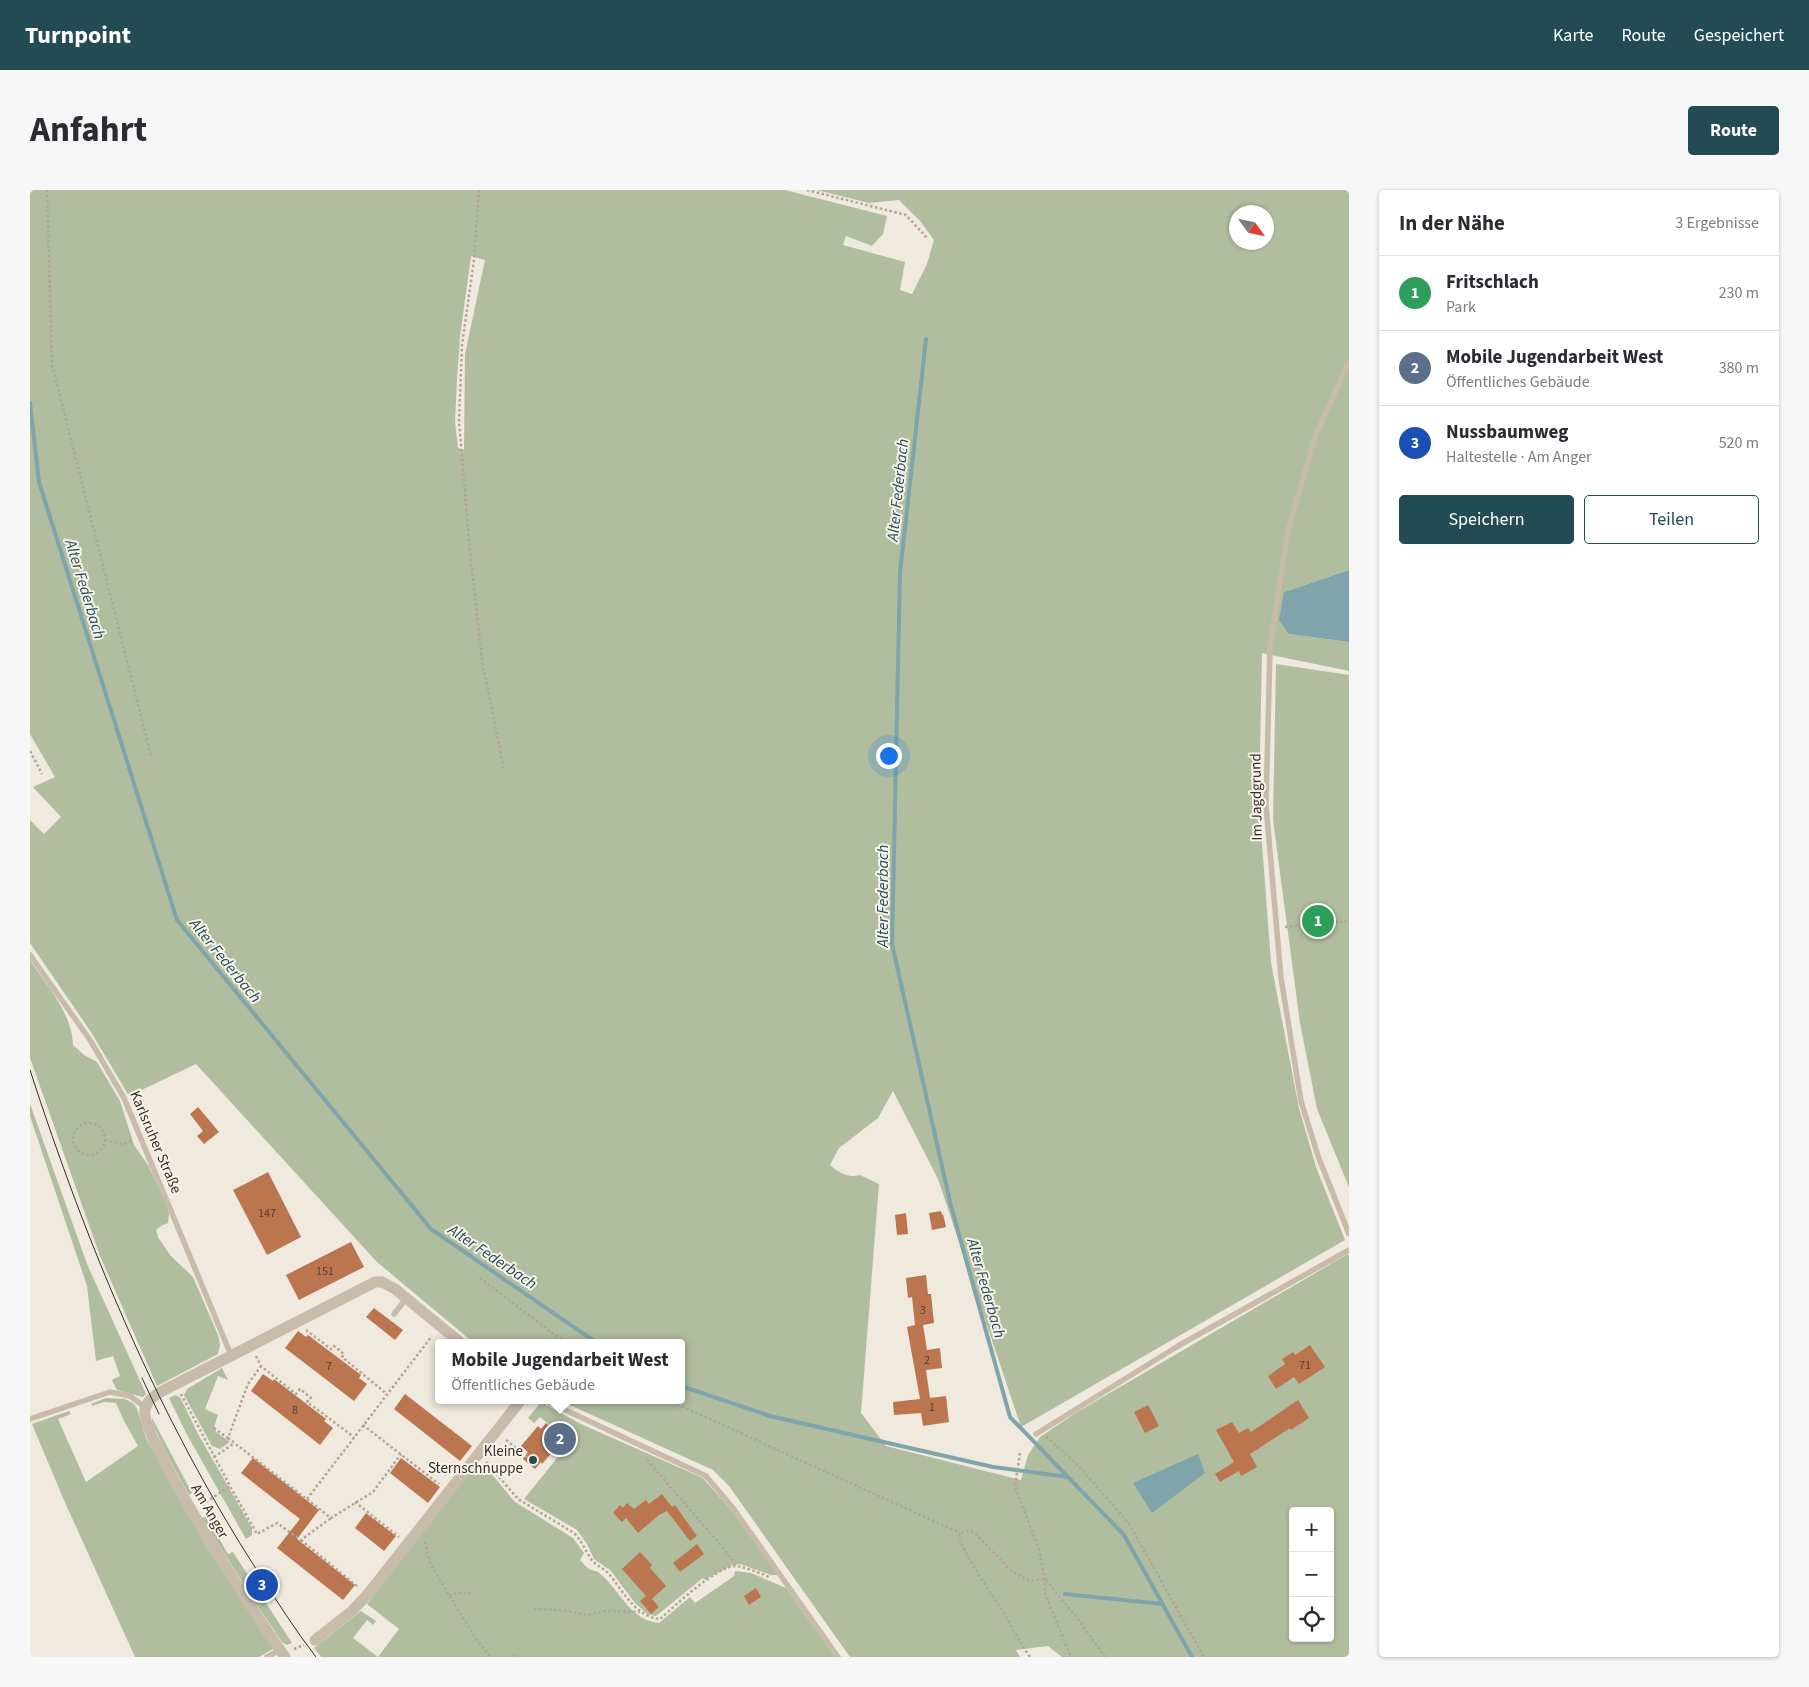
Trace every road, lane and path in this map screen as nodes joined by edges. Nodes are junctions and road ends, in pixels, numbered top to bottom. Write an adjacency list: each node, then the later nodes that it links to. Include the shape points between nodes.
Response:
1 (47, 190): 7 (path, via 52,364)
2 (479, 190): 8 (path, via 474,260 462,345 459,421 482,660)
3 (807, 190): 4 (path, via 906,215)
4 (928, 238)
5 (1349, 361): 11 (lane, Im Jagdgrund, via 1315,437 1288,530 1270,648 1266,805)
6 (30, 751): 9 (path)
7 (151, 756)
8 (504, 770)
9 (42, 774)
10 (1349, 921): 11 (path)
11 (1276, 927): 15 (lane, Im Jagdgrund, via 1301,1101 1318,1156)
12 (30, 955): 13 (lane, Karlsruher Straße, via 90,1040 124,1098)
13 (142, 1138): 14 (path, via 122,1144); 24 (lane, Karlsruher Straße)
14 (105, 1140): 14 (path, via 102,1130 89,1123 75,1130 72,1140 76,1150 86,1155 101,1150)
15 (1349, 1234)
16 (1349, 1250): 35 (lane, via 1178,1346)
17 (480, 1278): 23 (path)
18 (406, 1299): 19 (lane); 20 (street, via 388,1284 375,1282); 21 (street)
19 (394, 1314)
20 (300, 1320): 24 (street); 26 (path, via 304,1328 331,1349 334,1346 344,1354 342,1357)
21 (440, 1327): 22 (street); 26 (path)
22 (456, 1339)
23 (562, 1339)
24 (231, 1354): 25 (street)
25 (176, 1384): 30 (street, via 151,1399); 43 (path)
26 (388, 1394): 32 (path)
27 (518, 1404): 34 (street)
28 (553, 1404): 39 (lane)
29 (677, 1404): 52 (path)
30 (145, 1407): 31 (lane, via 130,1396 110,1392); 65 (street, Am Anger, via 146,1425 166,1465 223,1563)
31 (30, 1419)
32 (363, 1426): 36 (path); 41 (path)
33 (214, 1428): 37 (path)
34 (496, 1432): 40 (street); 44 (path, via 532,1461)
35 (1038, 1432): 73 (path, via 1076,1462 1128,1522)
36 (354, 1437): 37 (path, via 307,1402 311,1398 300,1390 296,1394 261,1366 248,1384); 47 (path)
37 (228, 1438): 38 (path)
38 (234, 1443): 43 (path); 47 (path)
39 (637, 1443): 55 (path, via 640,1452); 56 (lane, via 706,1476 734,1508)
40 (479, 1453): 46 (street); 62 (path, via 518,1499 580,1539 592,1560 608,1573)
41 (401, 1454): 46 (path); 48 (path, via 372,1492)
42 (1020, 1454): 57 (path, via 1015,1486 1039,1550)
43 (214, 1456): 45 (path)
44 (535, 1458)
45 (230, 1486): 49 (path); 53 (path, via 257,1534 277,1523)
46 (448, 1491): 51 (street)
47 (307, 1499): 50 (path)
48 (355, 1502): 50 (path); 54 (path)
49 (202, 1505)
50 (331, 1518): 53 (path)
51 (418, 1531): 54 (street); 60 (path, via 424,1538 430,1563)
52 (960, 1533): 57 (path, via 974,1532 1011,1571 1030,1580); 70 (path, via 959,1538 972,1564)
53 (301, 1540): 58 (path)
54 (408, 1544): 58 (street)
55 (736, 1566): 56 (path, via 778,1581); 62 (path, via 722,1570 696,1588 660,1619)
56 (784, 1578): 69 (lane)
57 (1045, 1579): 71 (path, via 1045,1594); 72 (path)
58 (368, 1594): 63 (street)
59 (473, 1594): 60 (path)
60 (449, 1595): 67 (path)
61 (534, 1609): 62 (path, via 586,1615 606,1611)
62 (640, 1612)
63 (315, 1640)
64 (516, 1653): 68 (path)
65 (283, 1654): 66 (lane)
66 (267, 1657)
67 (491, 1657)
68 (514, 1657)
69 (838, 1657)
70 (1030, 1657)
71 (1071, 1657)
72 (1105, 1657)
73 (1204, 1657)

